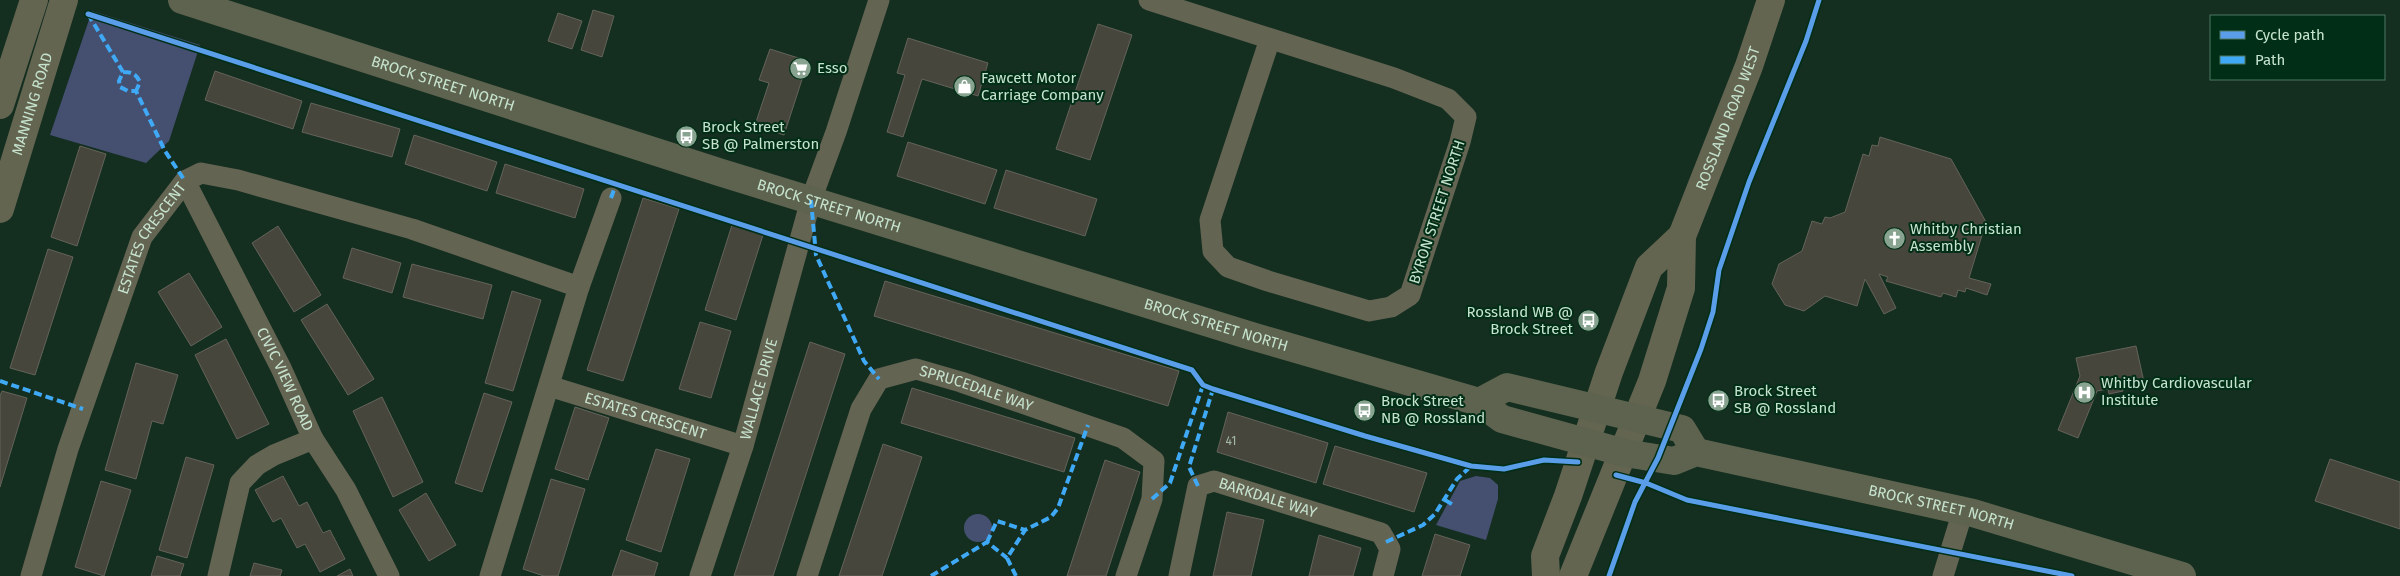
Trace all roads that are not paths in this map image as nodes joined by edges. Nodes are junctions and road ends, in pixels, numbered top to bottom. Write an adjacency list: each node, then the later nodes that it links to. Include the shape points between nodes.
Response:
1 (34, 0): 8 (main road, MANNING ROAD)
2 (64, 0): 12 (main road, MANNING ROAD)
3 (182, 0): 11 (main road, BROCK STREET NORTH)
4 (879, 0): 11 (street, WALLACE DRIVE)
5 (1148, 0): 7 (street, BYRON STREET NORTH)
6 (1771, 0): 13 (main road, ROSSLAND ROAD WEST, via 1749,66)
7 (1270, 39): 7 (street, BYRON STREET NORTH, via 1394,78 1448,99 1466,117 1410,295 1391,307 1369,311 1268,281 1228,267 1213,251 1210,220)
8 (0, 105)
9 (185, 181): 14 (street, ESTATES CRESCENT, via 201,173 238,180 412,229); 19 (street, CIVIC VIEW ROAD, via 281,368); 25 (street, ESTATES CRESCENT, via 142,237 68,449)
10 (611, 198): 14 (street)
11 (811, 200): 16 (main road, BROCK STREET NORTH, via 1248,335); 21 (street, WALLACE DRIVE)
12 (0, 209)
13 (1682, 236): 17 (main road, ROSSLAND ROAD WEST, via 1649,267); 18 (main road, ROSSLAND ROAD WEST, via 1682,288)
14 (579, 288): 15 (street)
15 (549, 386): 21 (street, ESTATES CRESCENT); 28 (street)
16 (1479, 402): 17 (main road, via 1507,387); 20 (main road, BROCK STREET NORTH, via 1502,419)
17 (1597, 407): 18 (main road); 20 (main road, ROSSLAND ROAD WEST)
18 (1638, 420): 22 (main road, via 1682,430); 23 (main road, ROSSLAND ROAD WEST)
19 (313, 439): 26 (street, via 257,465 240,483); 27 (street, CIVIC VIEW ROAD, via 346,490)
20 (1584, 442): 23 (main road, BROCK STREET NORTH); 34 (main road, ROSSLAND ROAD WEST, via 1545,556)
21 (742, 446): 29 (street, WALLACE DRIVE)
22 (1696, 452): 23 (main road, BROCK STREET NORTH, via 1674,461); 24 (main road, BROCK STREET NORTH)
23 (1625, 453): 35 (main road)
24 (1963, 511): 36 (street); 37 (main road, BROCK STREET NORTH)
25 (31, 576)
26 (218, 576)
27 (390, 576)
28 (490, 576)
29 (700, 576)
30 (807, 576): 31 (street, SPRUCEDALE WAY, via 861,409 879,379 916,369 1123,438 1154,460 1152,500)
31 (1126, 576)
32 (1179, 576): 33 (street, BARKDALE WAY, via 1198,486 1214,481 1381,533 1390,549)
33 (1383, 576)
34 (1546, 576)
35 (1574, 576)
36 (1944, 576)
37 (2182, 576)

